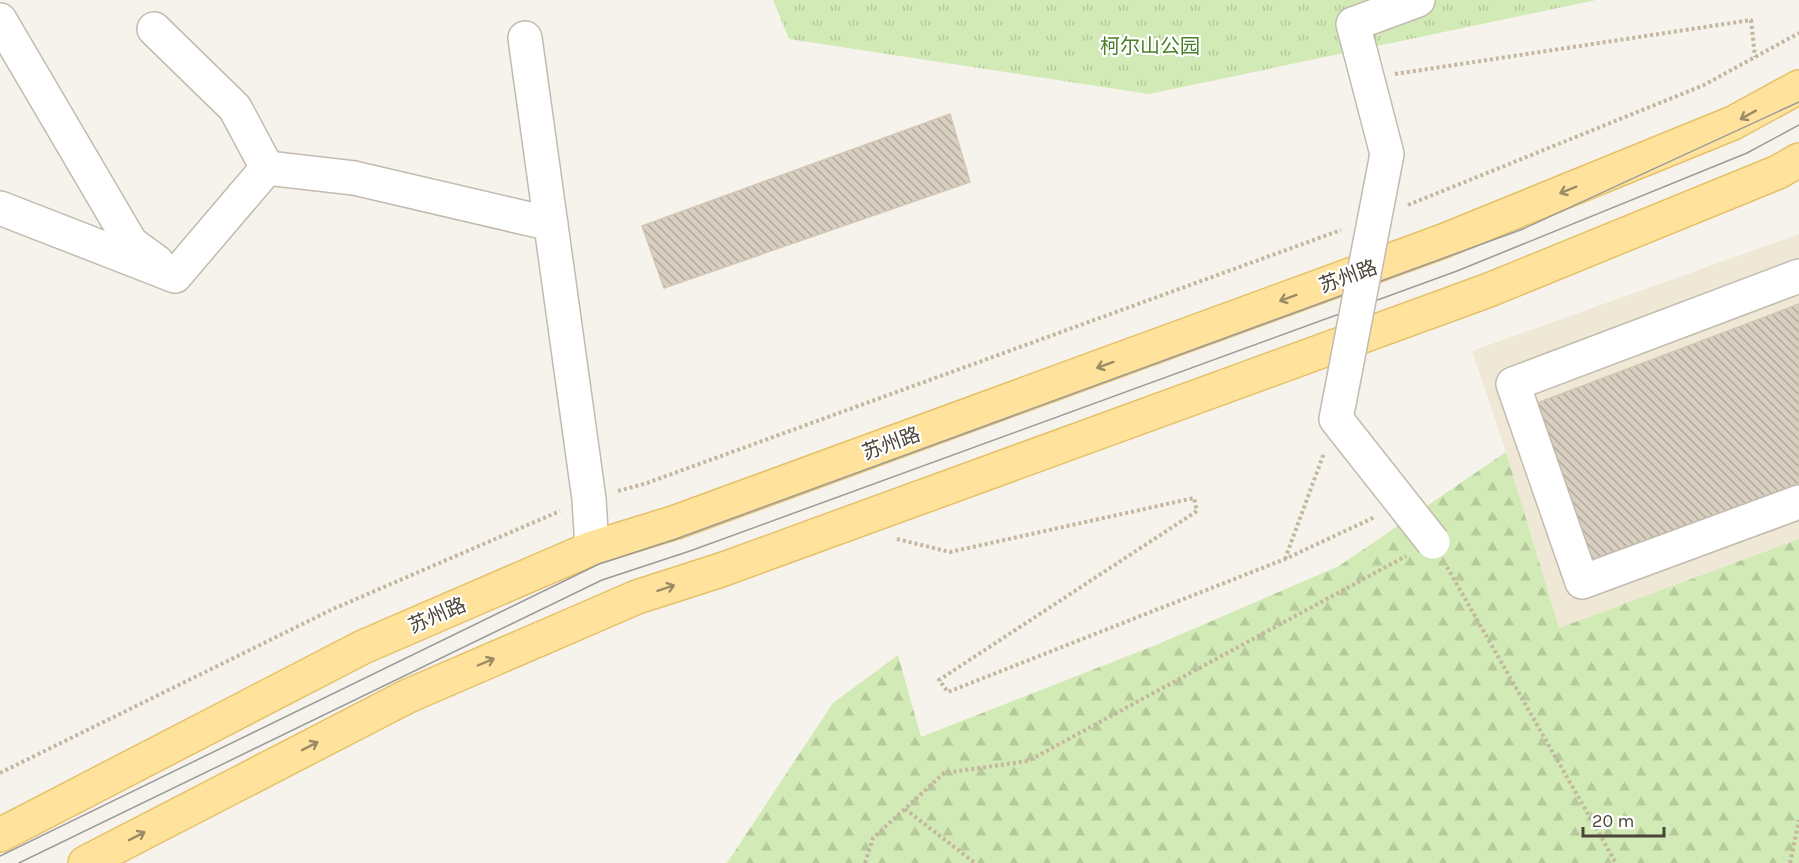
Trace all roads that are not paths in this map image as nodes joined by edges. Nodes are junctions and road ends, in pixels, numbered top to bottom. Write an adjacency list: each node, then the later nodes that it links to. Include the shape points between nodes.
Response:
1 (1418, 0): 13 (street, bridge, via 1353,24 1388,154 1336,418)
2 (0, 20): 10 (street, via 131,243)
3 (154, 28): 7 (street, via 234,108)
4 (525, 38): 9 (street)
5 (1799, 87): 14 (main road, 苏州路, one-way to 14, via 1733,123 1443,241 687,518)
6 (1799, 160): 16 (main road, one-way to 6, via 408,696 637,597 744,562 1489,290)
7 (267, 168): 9 (street, via 354,178); 10 (street)
8 (0, 208): 10 (street)
9 (551, 224): 14 (street, via 589,499)
10 (175, 276)
11 (1799, 276): 12 (street, via 1513,384 1582,582)
12 (1799, 502)
13 (1432, 542)
14 (592, 548): 15 (main road, 苏州路, via 363,647)
15 (0, 835)
16 (85, 863)

